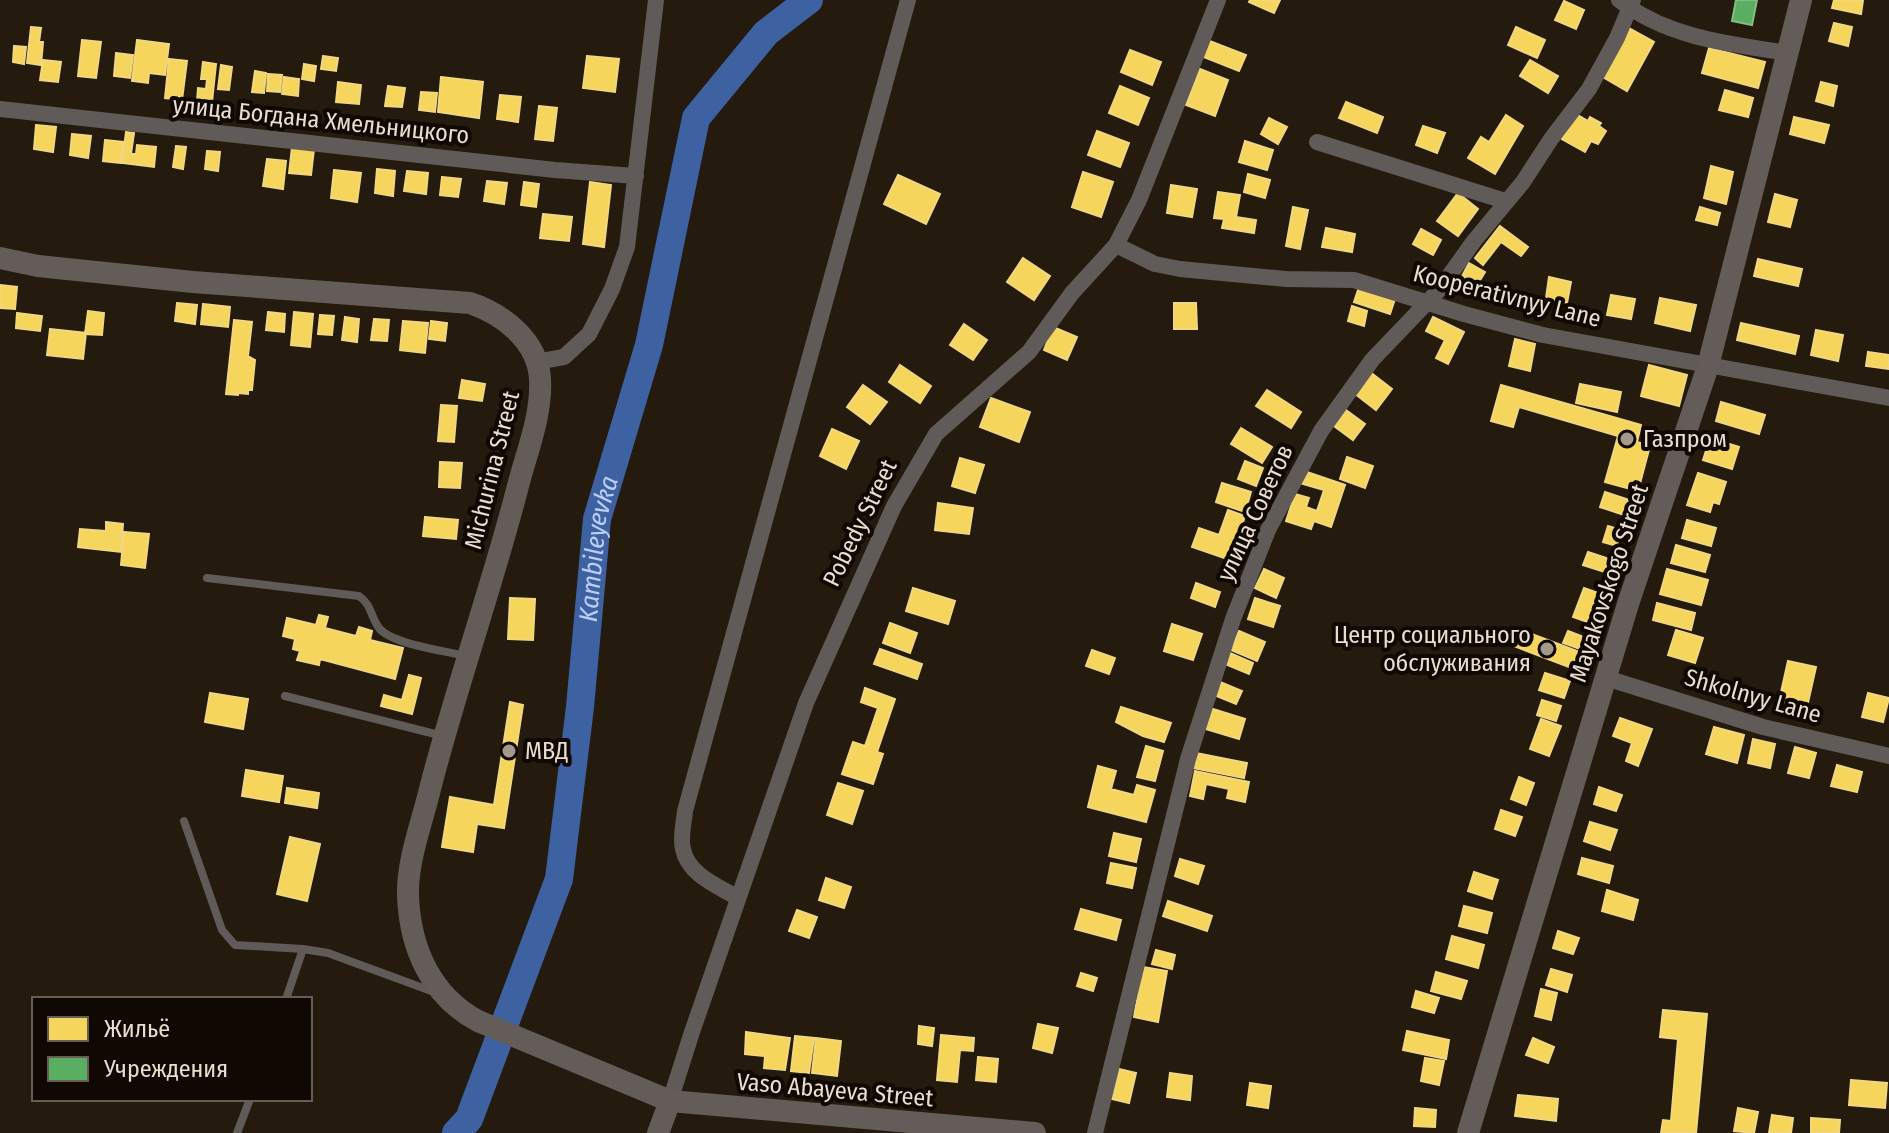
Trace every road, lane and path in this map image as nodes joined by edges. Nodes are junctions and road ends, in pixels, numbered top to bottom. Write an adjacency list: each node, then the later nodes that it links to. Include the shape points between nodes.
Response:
1 (656, 0): 9 (street)
2 (908, 0): 24 (street, via 685,811 682,848 689,864)
3 (1218, 0): 11 (street, Pobedy Street)
4 (1801, 0): 6 (street, Mayakovskogo Street)
5 (1627, 3): 6 (street, via 1643,17 1698,38); 10 (street, улица Советов, via 1589,89)
6 (1788, 53): 15 (street, Mayakovskogo Street)
7 (0, 109): 9 (street, улица Богдана Хмельницкого)
8 (1317, 142): 10 (street)
9 (636, 176): 14 (street, via 627,247 589,334 564,357)
10 (1505, 201): 13 (street, улица Советов)
11 (1116, 245): 13 (street, Kooperativnyy Lane, via 1155,264 1286,279 1354,280); 24 (street, Pobedy Street, via 1029,352 936,434 911,472 806,703)
12 (0, 258): 14 (street, Michurina Street, via 193,282 470,303 517,330)
13 (1427, 303): 15 (street, Kooperativnyy Lane, via 1543,335); 34 (street, улица Советов, via 1372,360 1321,431 1268,530 1188,759)
14 (536, 362): 18 (street, Michurina Street, via 538,409)
15 (1708, 366): 16 (street, Kooperativnyy Lane); 19 (street, Mayakovskogo Street)
16 (1889, 398)
17 (207, 578): 18 (lane, via 359,596 387,635)
18 (467, 656): 21 (street, Michurina Street)
19 (1606, 678): 22 (street, Shkolnyy Lane, via 1763,727); 35 (street, Mayakovskogo Street)
20 (285, 696): 21 (lane)
21 (443, 736): 26 (street, Michurina Street, via 408,893 419,954)
22 (1889, 756)
23 (184, 821): 25 (lane, via 230,942)
24 (738, 898): 30 (street, Pobedy Street)
25 (303, 949): 26 (lane, via 328,953); 27 (lane)
26 (443, 995): 28 (street, Michurina Street, via 478,1021)
27 (287, 997)
28 (632, 1087): 30 (street, Vaso Abayeva Street)
29 (249, 1101): 31 (lane)
30 (670, 1101): 32 (street, Pobedy Street); 33 (street, Vaso Abayeva Street)
31 (237, 1133)
32 (658, 1133)
33 (1035, 1133)
34 (1095, 1133)
35 (1468, 1133)

